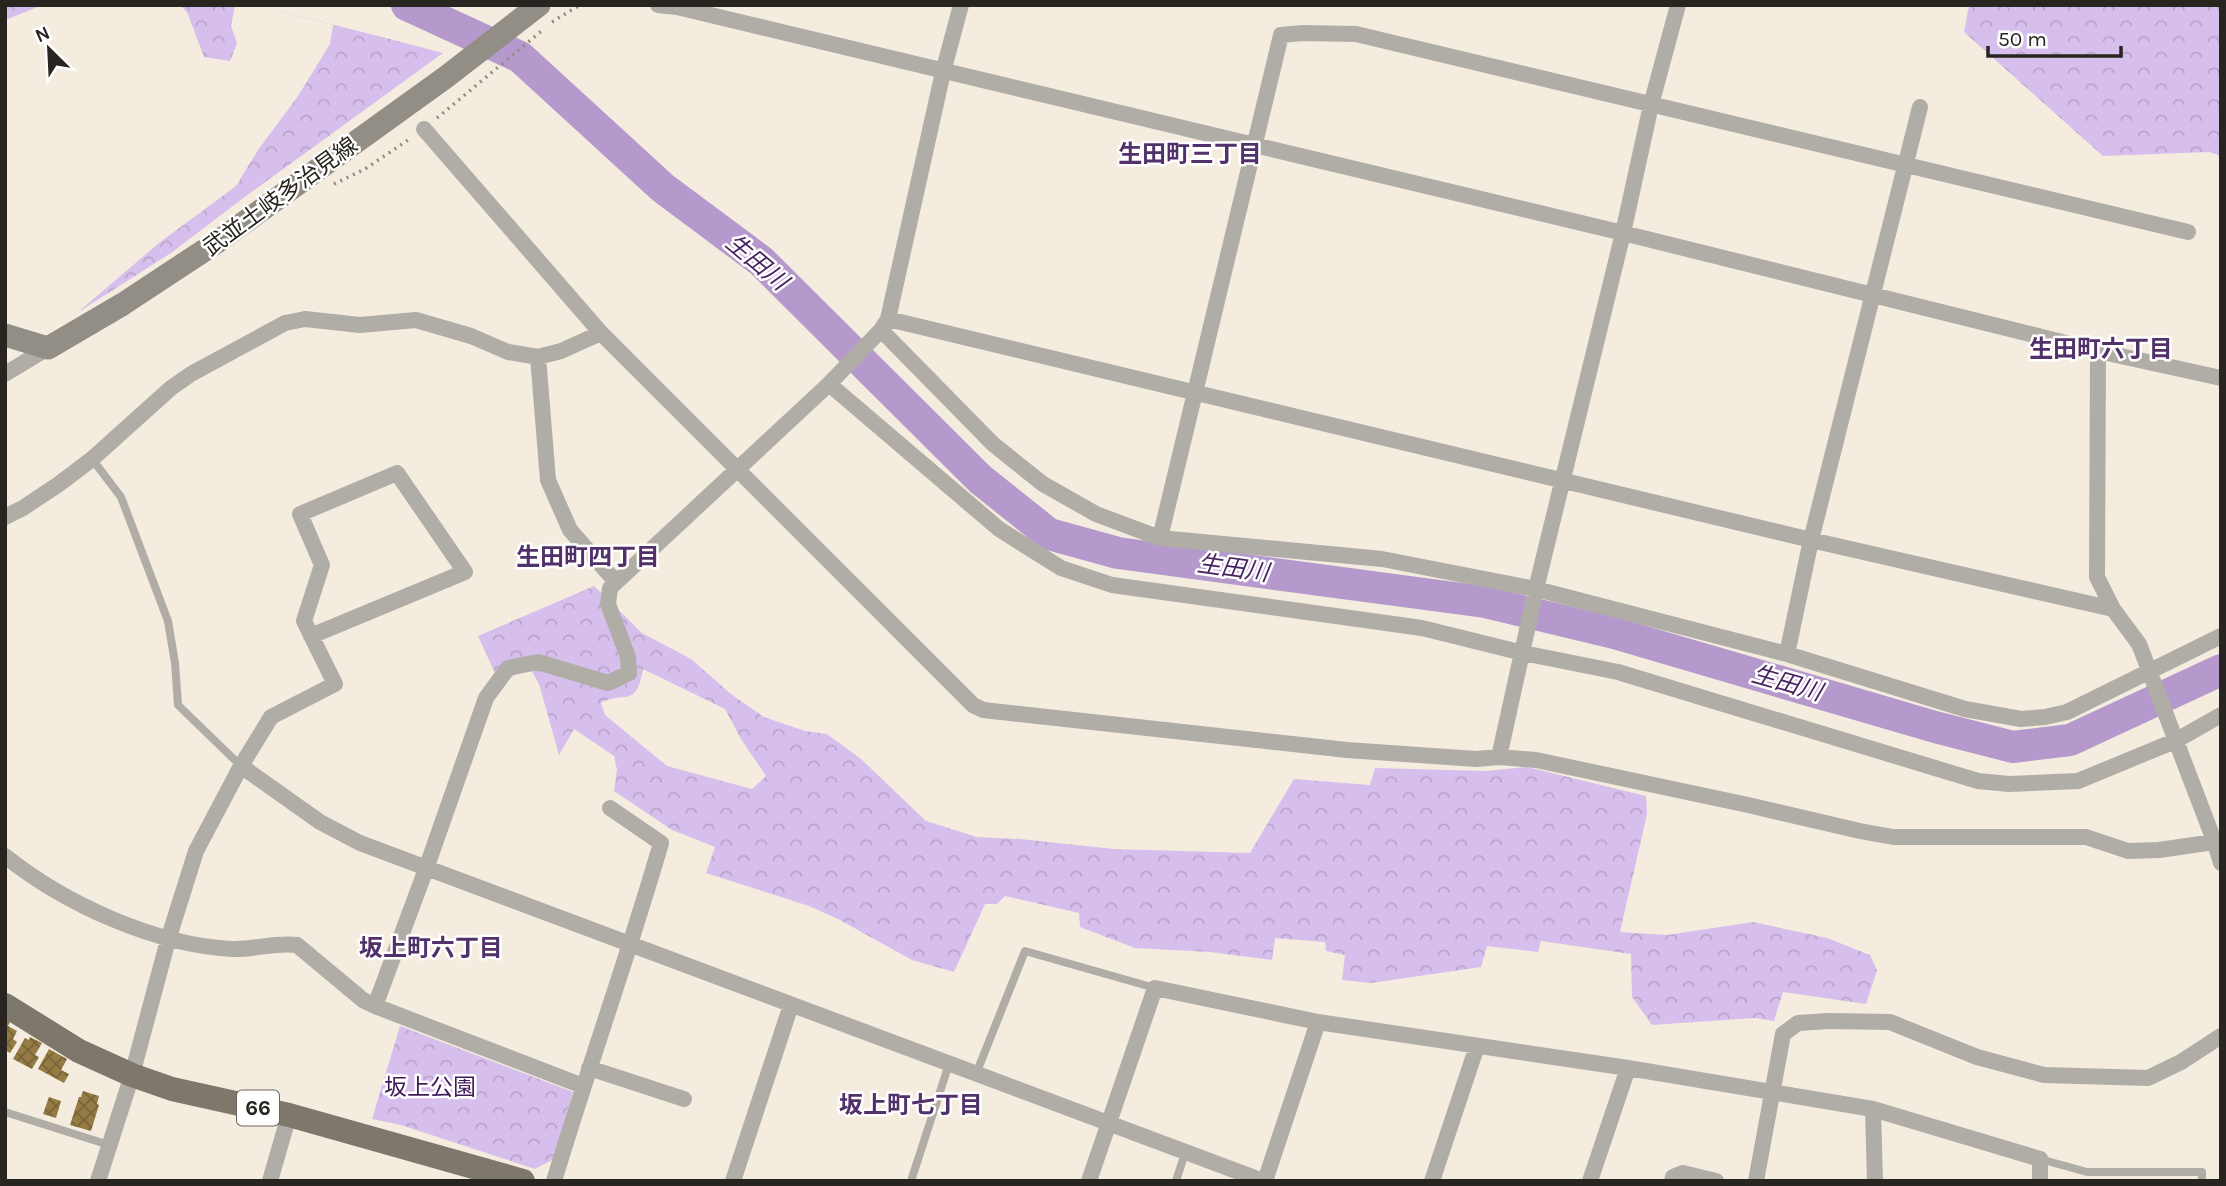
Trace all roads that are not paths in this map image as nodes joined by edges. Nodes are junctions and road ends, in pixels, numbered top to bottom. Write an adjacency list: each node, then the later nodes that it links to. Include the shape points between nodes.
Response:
1 (658, 5): 4 (street)
2 (961, 5): 6 (street)
3 (1678, 5): 7 (street)
4 (678, 6): 6 (street)
5 (540, 13): 18 (main road, 武並土岐多治見線, via 217,242)
6 (943, 72): 10 (street); 15 (street)
7 (1651, 105): 10 (street, via 1356,34 1281,35); 11 (street); 13 (street)
8 (1920, 107): 11 (street)
9 (424, 129): 16 (street)
10 (1254, 146): 13 (street); 24 (street)
11 (1905, 166): 12 (street); 14 (street)
12 (2188, 232)
13 (1623, 233): 14 (street); 27 (street)
14 (1872, 295): 19 (street); 30 (street)
15 (884, 324): 23 (street); 24 (street); 29 (street, via 993,444 1043,484 1096,514)
16 (600, 333): 20 (street); 26 (street)
17 (5, 335): 18 (main road)
18 (48, 348): 21 (street)
19 (2098, 351): 22 (street); 33 (street, via 2097,577)
20 (538, 357): 25 (street, via 508,352 416,320 360,325 305,319 285,323 171,388); 31 (street, via 548,480 570,530)
21 (5, 374)
22 (2221, 378)
23 (829, 384): 26 (street); 36 (street, via 999,529 1061,568 1112,585 1422,628)
24 (1196, 392): 27 (street); 29 (street)
25 (92, 459): 28 (street); 42 (lane, via 121,497 168,621 178,705)
26 (738, 469): 31 (street); 41 (street, via 983,710 1347,750)
27 (1564, 480): 30 (street); 32 (street)
28 (5, 517)
29 (1160, 538): 32 (street, via 1382,559)
30 (1811, 540): 33 (street); 37 (street)
31 (616, 582): 47 (street, via 610,588 608,604 628,657 629,673 608,683 538,662 508,668 486,698)
32 (1536, 589): 36 (street); 37 (street)
33 (2113, 609): 38 (street, via 2139,644)
34 (311, 636): 34 (street, via 304,621 322,565 300,514 397,473 465,572); 42 (street, via 335,684 271,717)
35 (2221, 636): 38 (street)
36 (1523, 653): 40 (street, via 1618,672 1978,781 2078,780); 41 (street)
37 (1787, 654): 38 (street, via 1965,709 2021,719 2067,712)
38 (2149, 670): 40 (street)
39 (2221, 715): 40 (street)
40 (2175, 741): 44 (street)
41 (1499, 757): 44 (street, via 1535,760 1893,837 2086,837 2128,851)
42 (241, 766): 47 (street, via 320,822 360,844); 48 (street, via 196,850)
43 (610, 807): 49 (street, via 661,843)
44 (2218, 842): 46 (street)
45 (5, 856): 48 (street, via 70,900)
46 (2221, 863)
47 (426, 869): 49 (street); 53 (street)
48 (168, 940): 53 (street, via 234,950 297,945); 61 (street)
49 (631, 944): 51 (street); 59 (street)
50 (1155, 988): 54 (street); 60 (lane, via 1025,951); 68 (street)
51 (791, 1004): 57 (street); 76 (street)
52 (5, 1005): 61 (main road, 66, via 79,1051)
53 (375, 1006): 62 (street)
54 (1318, 1022): 56 (street); 80 (street)
55 (2221, 1036): 63 (street, via 2148,1078 2082,1077 2044,1075 1977,1057 1890,1022 1798,1023 1783,1034)
56 (1477, 1046): 58 (street); 81 (street)
57 (949, 1064): 60 (street); 77 (lane)
58 (1628, 1068): 63 (street); 82 (street)
59 (589, 1069): 62 (street); 64 (street)
60 (976, 1074): 68 (street)
61 (132, 1075): 67 (main road, 66, via 172,1089); 69 (street)
62 (583, 1086): 75 (street)
63 (1773, 1093): 65 (street); 85 (street)
64 (684, 1099)
65 (1873, 1109): 71 (street); 86 (street)
66 (5, 1112): 69 (lane)
67 (289, 1115): 73 (street); 74 (main road, 66)
68 (1107, 1123): 70 (street); 78 (street)
69 (108, 1145): 72 (street)
70 (1185, 1153): 79 (lane); 80 (street)
71 (2040, 1158): 87 (street); 88 (lane, via 2087,1172 2202,1172)
72 (98, 1181)
73 (270, 1181)
74 (523, 1181)
75 (554, 1181)
76 (733, 1181)
77 (911, 1181)
78 (1089, 1181)
79 (1176, 1181)
80 (1264, 1181)
81 (1432, 1181)
82 (1590, 1181)
83 (1672, 1181): 84 (street, via 1683,1173)
84 (1716, 1181)
85 (1756, 1181)
86 (1875, 1181)
87 (2040, 1181)
88 (2202, 1181)

